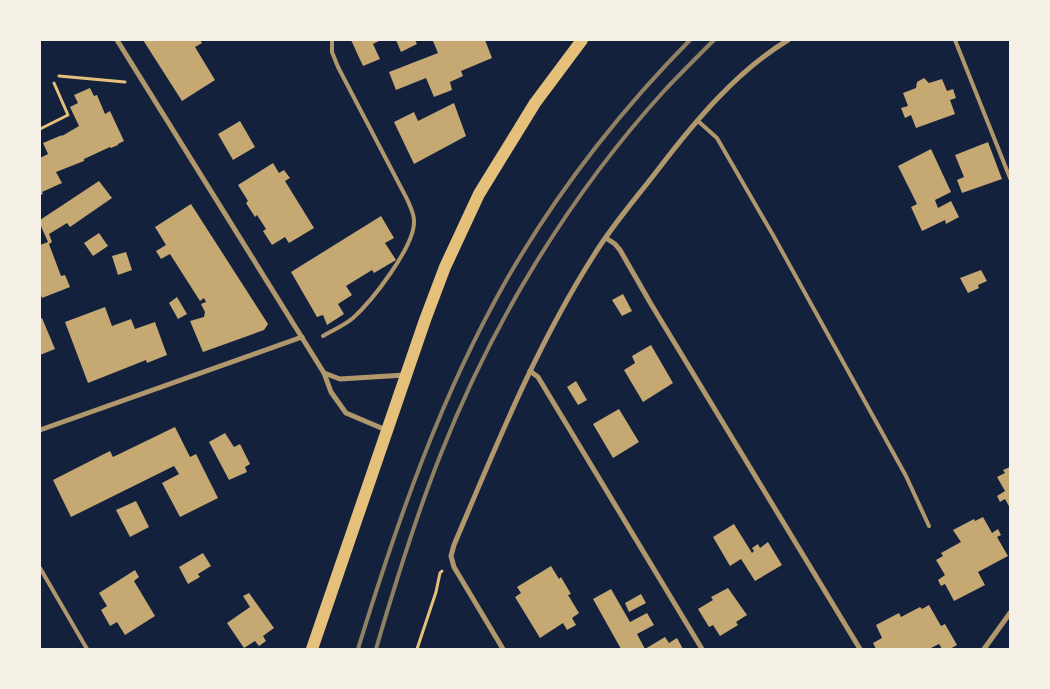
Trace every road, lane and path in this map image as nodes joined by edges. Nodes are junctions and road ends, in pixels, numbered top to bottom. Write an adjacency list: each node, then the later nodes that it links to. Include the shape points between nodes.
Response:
1 (117, 40): 14 (street)
2 (332, 40): 13 (lane, via 332,52 338,67 407,199 414,221 411,237 399,262 358,314)
3 (582, 40): 17 (main road, via 535,103 479,194 445,267)
4 (788, 40): 9 (street, via 754,64)
5 (955, 40): 11 (lane)
6 (59, 76): 7 (path)
7 (125, 82)
8 (54, 83): 10 (path, via 68,116)
9 (698, 121): 12 (street); 20 (lane, via 717,138 773,235 906,476)
10 (40, 129)
11 (1010, 178)
12 (606, 238): 15 (street); 29 (street, via 620,250)
13 (323, 336)
14 (302, 337): 16 (street); 18 (street)
15 (530, 371): 27 (street, via 451,556 454,567); 28 (street, via 538,377)
16 (324, 373): 17 (street, via 340,379); 19 (street, via 331,392 346,413)
17 (406, 375): 19 (main road)
18 (40, 430)
19 (387, 430): 25 (main road)
20 (929, 526)
21 (40, 568): 24 (lane)
22 (440, 573): 26 (path)
23 (1010, 613): 30 (street)
24 (87, 649)
25 (312, 649)
26 (417, 649)
27 (503, 649)
28 (702, 649)
29 (860, 649)
30 (984, 649)

